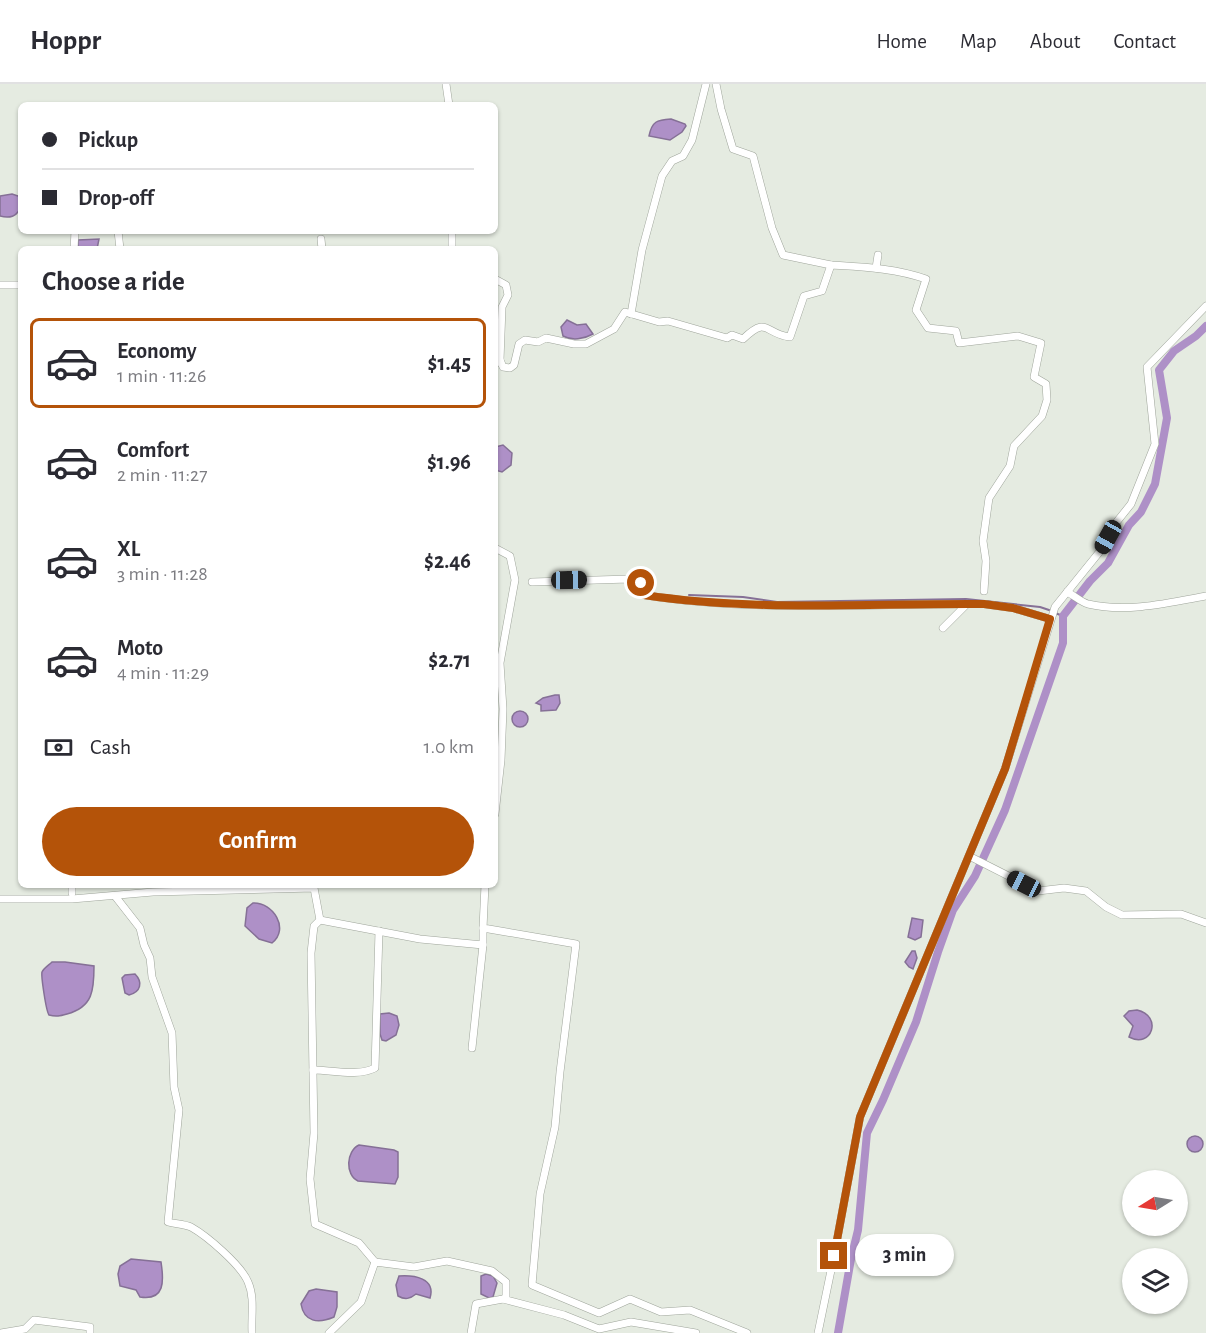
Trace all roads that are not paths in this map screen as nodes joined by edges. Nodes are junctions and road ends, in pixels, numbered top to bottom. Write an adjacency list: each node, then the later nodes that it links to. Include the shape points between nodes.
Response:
1 (446, 84): 4 (street)
2 (706, 84): 14 (street, via 692,140 683,156 672,161 662,176 642,250)
3 (716, 84): 8 (street, via 733,149 753,156 783,255)
4 (449, 102)
5 (321, 239): 6 (street)
6 (322, 246)
7 (878, 255): 9 (street)
8 (831, 265): 9 (street); 14 (street, via 822,291 804,296 790,337 765,327 755,328 743,339 732,335 727,338)
9 (876, 268): 19 (street, via 926,279 916,310 928,328 956,331 959,343 1018,336 1041,343 1034,377 1046,384 1047,400 1042,416 1014,446 1010,466 989,498 983,541)
10 (498, 281): 15 (street, via 506,285 508,295 502,307)
11 (0, 285): 12 (street)
12 (18, 285)
13 (1206, 306): 20 (street, via 1147,367 1155,444 1131,504)
14 (631, 314): 16 (street, via 625,312 614,328 594,341 580,344 546,338 538,342 525,340 519,344 514,365 510,368)
15 (498, 351)
16 (498, 363)
17 (498, 550): 25 (street, via 510,556 515,580 500,663 502,729)
18 (532, 582): 22 (street, via 629,579 641,583 644,595 686,601)
19 (984, 591)
20 (1070, 594): 21 (street, via 1085,603 1107,607 1157,605); 23 (street, via 1055,607)
21 (1206, 596)
22 (967, 604): 23 (street, via 1013,608); 24 (street)
23 (1050, 619): 26 (street, via 1005,769)
24 (943, 628)
25 (498, 787)
26 (969, 856): 31 (street, via 1038,891 1086,891 1122,915 1181,915); 46 (street, via 860,1117)
27 (485, 888): 32 (street)
28 (115, 896): 29 (street); 30 (street, via 314,888); 41 (street, via 140,927 172,1034 174,1087 180,1110 168,1222 190,1227 236,1265 248,1281)
29 (0, 899)
30 (320, 920): 33 (street); 36 (street, via 314,926 311,953)
31 (1206, 923)
32 (483, 928): 34 (street); 45 (street, via 576,944 555,1127 540,1194 532,1285 599,1314 630,1299 662,1312 690,1310)
33 (379, 932): 34 (street); 36 (street, via 375,1068 353,1073)
34 (483, 945): 35 (street)
35 (472, 1048)
36 (313, 1070): 37 (street, via 310,1179 315,1224 359,1243)
37 (375, 1262): 38 (street, via 414,1267 447,1261 492,1272 506,1282 507,1298); 42 (street, via 361,1302)
38 (503, 1299): 43 (street, via 476,1304); 44 (street, via 599,1329 631,1322)
39 (1, 1333): 40 (street, via 25,1329 34,1320 90,1327)
40 (90, 1333)
41 (252, 1333)
42 (329, 1333)
43 (471, 1333)
44 (696, 1333)
45 (747, 1333)
46 (818, 1333)

